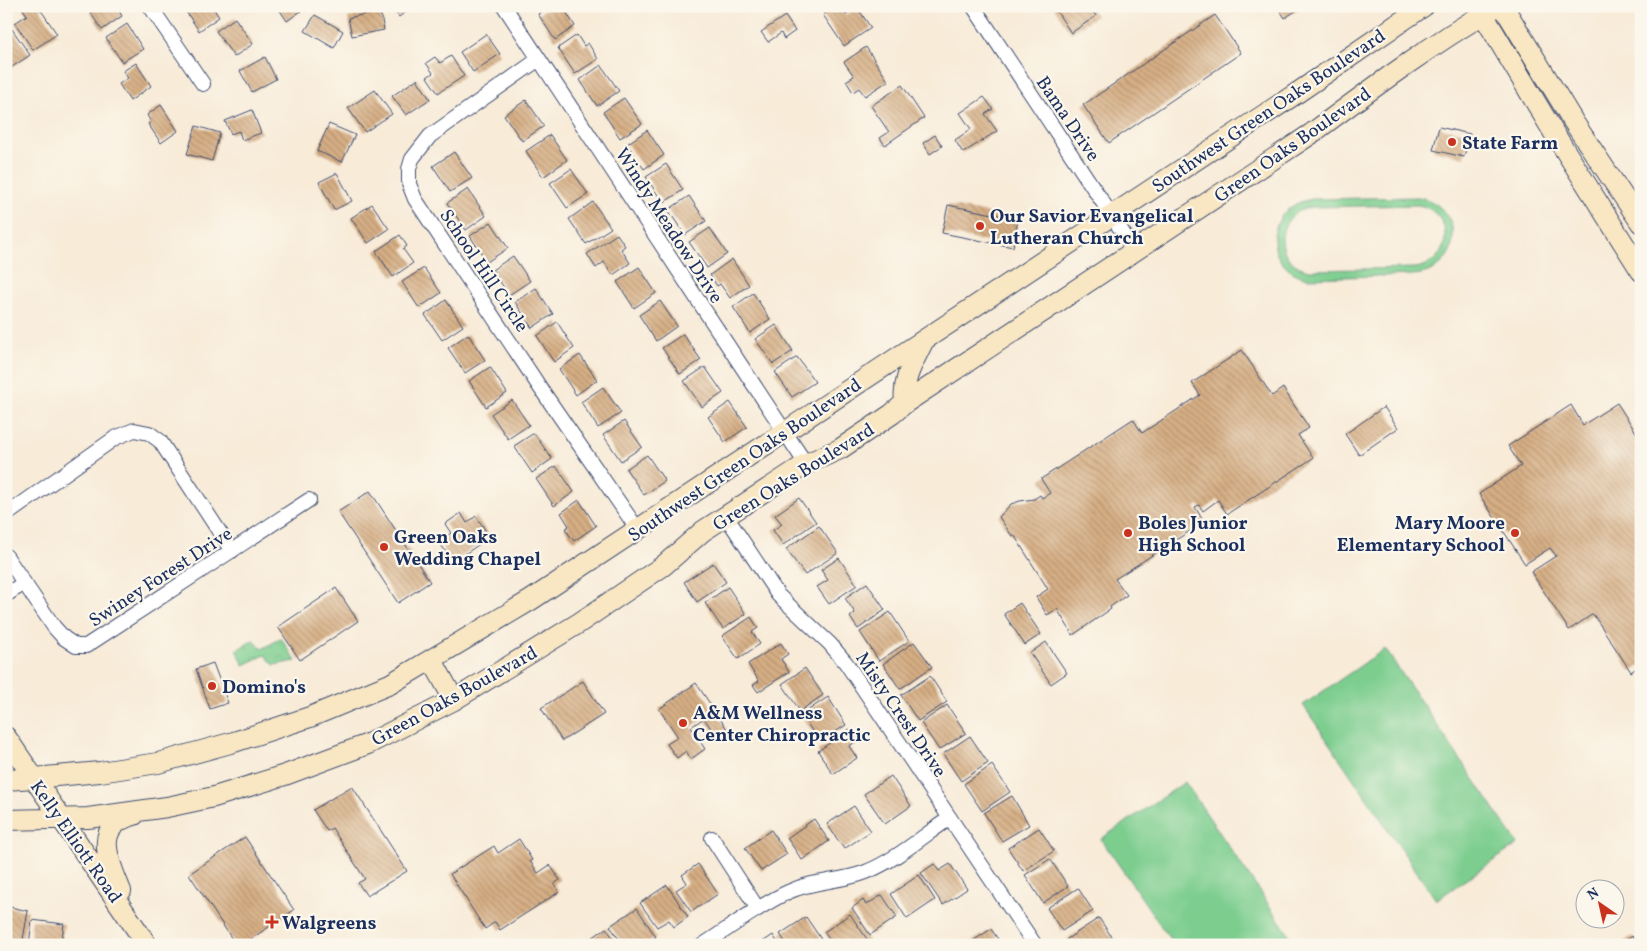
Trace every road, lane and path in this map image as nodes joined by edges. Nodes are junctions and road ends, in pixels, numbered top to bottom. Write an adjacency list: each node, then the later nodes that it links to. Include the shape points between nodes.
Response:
1 (150, 6): 8 (street)
2 (504, 6): 7 (street, Windy Meadow Drive)
3 (973, 6): 9 (street, Bama Drive)
4 (1424, 6): 9 (main road, Southwest Green Oaks Boulevard)
5 (1503, 6): 10 (main road, via 1573,121)
6 (1486, 9): 11 (main road, Green Oaks Boulevard, via 1312,134); 12 (main road, via 1554,133)
7 (539, 60): 15 (street, Windy Meadow Drive); 20 (street, School Hill Circle, via 430,136 412,159 409,184 426,216)
8 (203, 84)
9 (1111, 215): 11 (street, Bama Drive); 13 (main road, Southwest Green Oaks Boulevard)
10 (1641, 223)
11 (1135, 251): 14 (main road, Green Oaks Boulevard)
12 (1641, 271)
13 (924, 340): 14 (main road, via 909,370 903,391); 15 (main road, Southwest Green Oaks Boulevard)
14 (905, 404): 16 (main road, Green Oaks Boulevard, via 840,450)
15 (784, 431): 16 (street, Windy Meadow Drive); 20 (main road, Southwest Green Oaks Boulevard)
16 (806, 464): 19 (main road, Green Oaks Boulevard)
17 (309, 500): 21 (street, Swiney Forest Drive)
18 (6, 515): 21 (street, via 115,438 134,430 149,433 160,442)
19 (726, 516): 26 (main road, Green Oaks Boulevard, via 628,591); 31 (street, Misty Crest Drive, via 778,596 846,663)
20 (638, 530): 25 (main road, Southwest Green Oaks Boulevard)
21 (232, 551): 23 (street, Swiney Forest Drive, via 86,646 76,646 64,638)
22 (8, 561): 23 (street, Swiney Forest Drive)
23 (24, 583): 24 (street)
24 (6, 595)
25 (432, 660): 26 (main road); 28 (main road, Southwest Green Oaks Boulevard, via 390,684 310,718 234,742 158,763)
26 (454, 700): 30 (main road, Green Oaks Boulevard, via 368,744 285,775 214,797)
27 (6, 737): 28 (main road, Kelly Elliott Road)
28 (34, 778): 29 (main road, Southwest Green Oaks Boulevard); 32 (main road, Kelly Elliott Road)
29 (6, 780)
30 (146, 810): 32 (main road, Green Oaks Boulevard); 36 (main road, via 115,823 106,840 108,858)
31 (950, 818): 35 (street, via 888,861 865,872 813,883 788,892); 39 (street, Misty Crest Drive)
32 (62, 819): 33 (main road, Green Oaks Boulevard); 36 (main road, Kelly Elliott Road)
33 (6, 820)
34 (712, 838): 35 (street)
35 (758, 909): 38 (street)
36 (129, 917): 37 (main road, Kelly Elliott Road)
37 (147, 945)
38 (703, 945)
39 (1035, 945)

